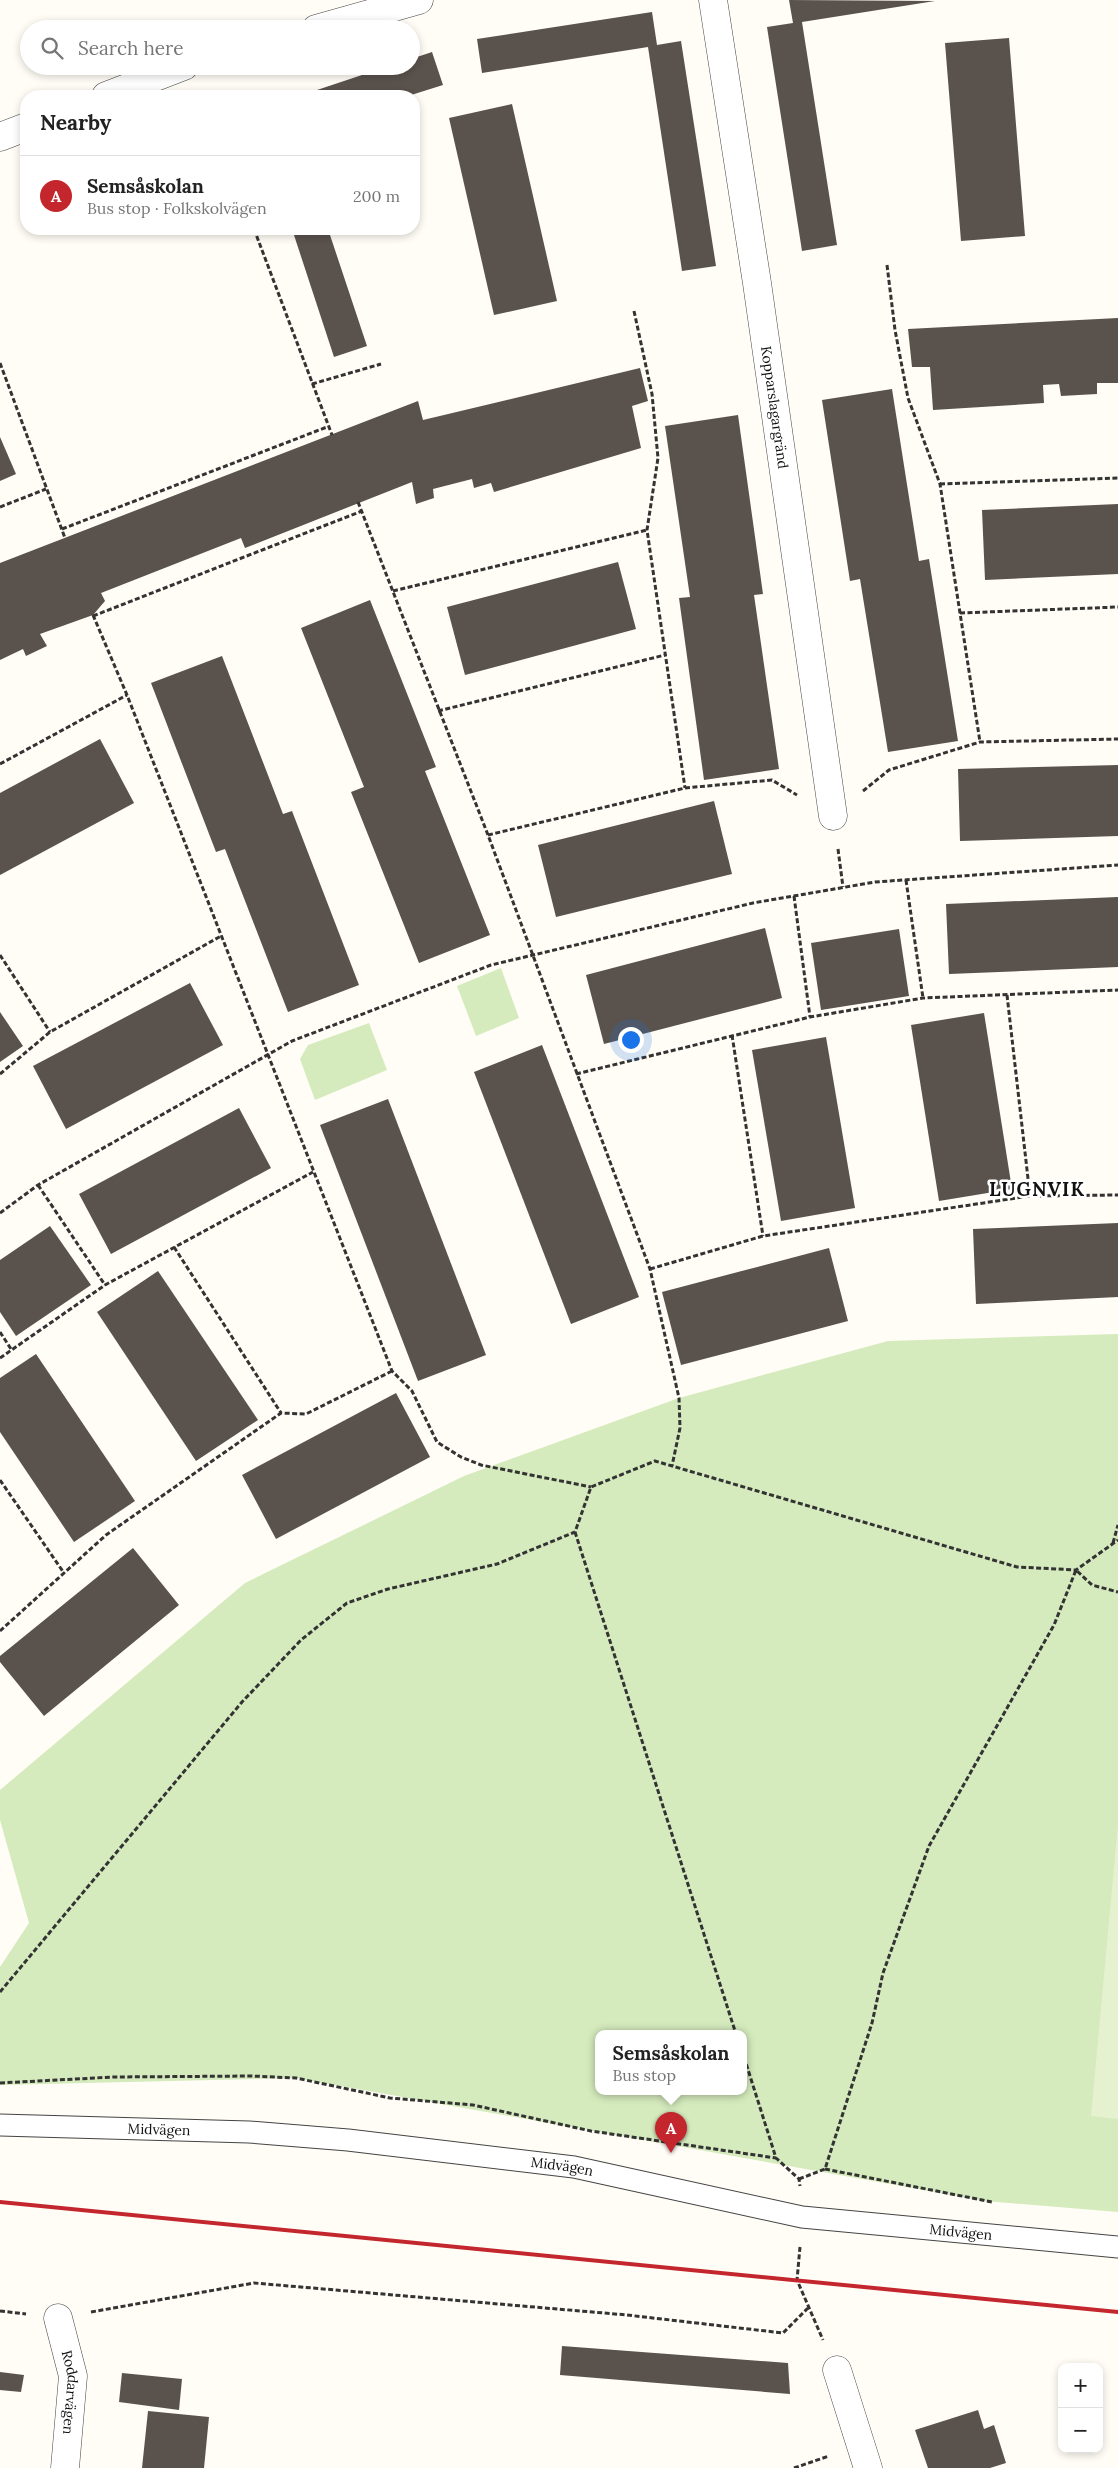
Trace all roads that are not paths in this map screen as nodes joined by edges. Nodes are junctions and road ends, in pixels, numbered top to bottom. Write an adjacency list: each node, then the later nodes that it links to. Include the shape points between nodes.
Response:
1 (419, 0): 3 (street)
2 (713, 0): 8 (street, Kopparslagargränd, via 758,283)
3 (348, 20)
4 (161, 75): 5 (street)
5 (122, 90)
6 (20, 129): 7 (street)
7 (0, 137)
8 (833, 816)
9 (0, 2125): 10 (lane, Midvägen, via 249,2132 348,2140 574,2167 802,2218)
10 (1118, 2247)
11 (58, 2318): 13 (street, Roddarvägen, via 73,2376)
12 (837, 2370): 14 (street)
13 (64, 2468)
14 (868, 2468)

